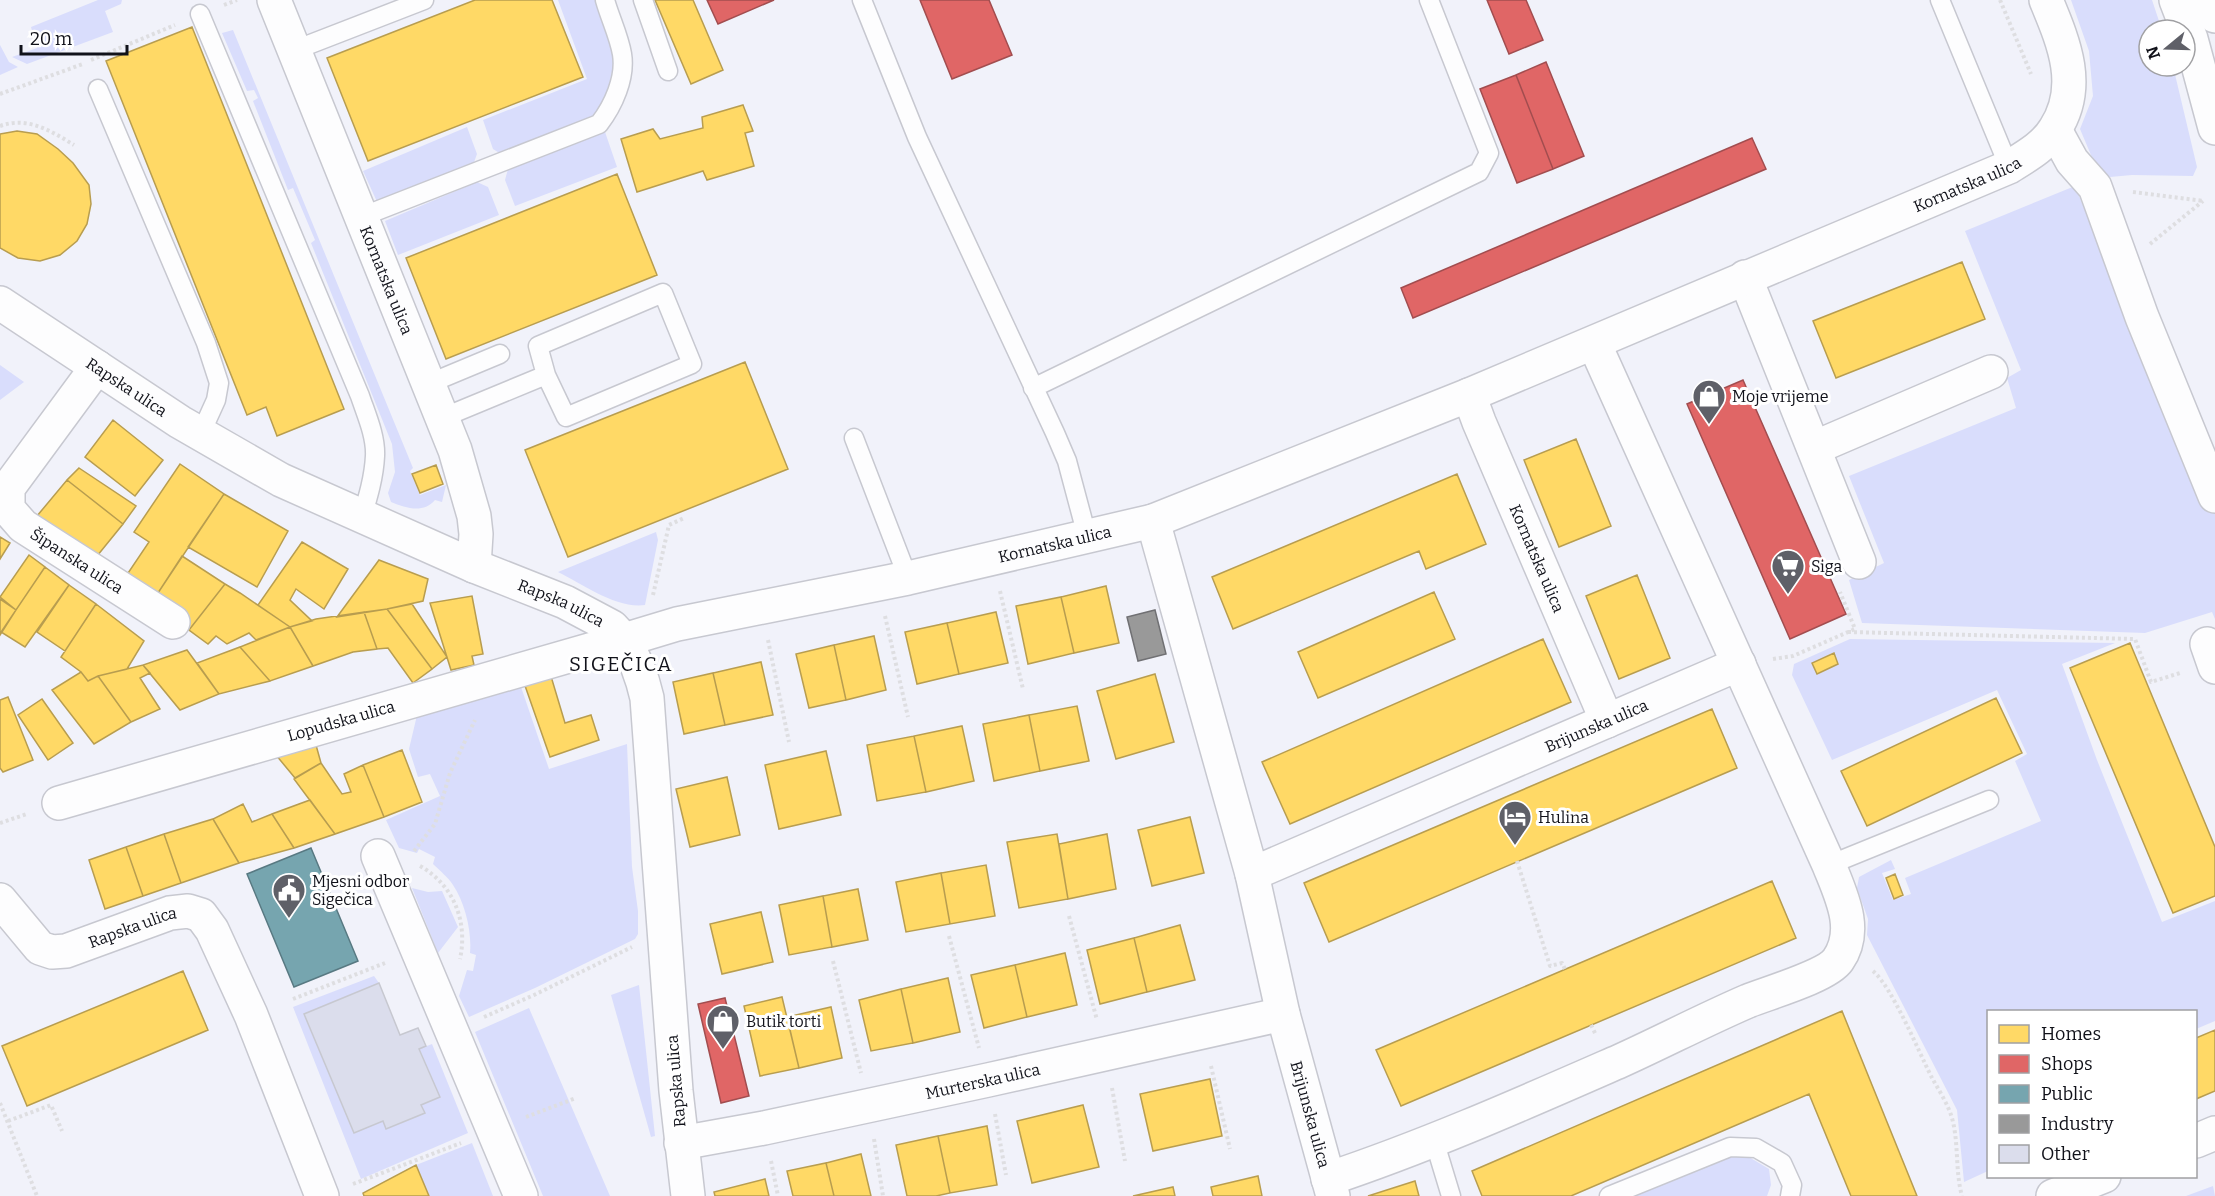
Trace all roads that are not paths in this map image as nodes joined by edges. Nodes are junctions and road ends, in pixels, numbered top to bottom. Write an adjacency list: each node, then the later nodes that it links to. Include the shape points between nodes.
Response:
1 (274, 0): 14 (street, Kornatska ulica)
2 (424, 0): 11 (lane)
3 (605, 0): 20 (lane, via 622,55 622,70 610,111 599,124)
4 (643, 0): 15 (lane)
5 (862, 0): 29 (lane, via 917,137)
6 (1429, 0): 29 (lane, via 1489,153 1479,172)
7 (1940, 0): 19 (lane)
8 (2046, 0): 18 (street, Kornatska ulica, via 2068,64 2066,108)
9 (2176, 0): 17 (street)
10 (2208, 0): 13 (street)
11 (402, 4): 14 (lane)
12 (200, 14): 36 (lane, via 360,396 376,454)
13 (2215, 16)
14 (295, 50): 20 (street, Kornatska ulica)
15 (668, 71)
16 (98, 89): 32 (lane, via 217,376 216,400)
17 (2214, 118)
18 (2055, 130): 19 (street, Kornatska ulica); 35 (street, via 2072,161 2095,187 2142,317)
19 (2009, 167): 21 (street, Kornatska ulica)
20 (361, 217): 28 (street, Kornatska ulica)
21 (1745, 277): 23 (street, Kornatska ulica); 34 (street)
22 (0, 303): 25 (street, Rapska ulica)
23 (1594, 343): 30 (street, Kornatska ulica); 44 (street)
24 (500, 354): 28 (lane)
25 (97, 367): 32 (street, Rapska ulica); 42 (street, Šipanska ulica, via 8,488 8,508 23,526)
26 (1990, 372): 34 (street)
27 (546, 375): 27 (lane, via 538,346 663,293 692,364 566,417); 31 (lane)
28 (428, 384): 31 (street, Kornatska ulica)
29 (1033, 388): 38 (lane, via 1067,461)
30 (1469, 395): 37 (street, Kornatska ulica); 45 (street, Kornatska ulica)
31 (442, 418): 40 (street, Kornatska ulica, via 474,516)
32 (201, 433): 36 (street, Rapska ulica, via 281,480)
33 (854, 438): 41 (lane)
34 (1815, 448): 39 (street)
35 (2215, 496)
36 (362, 517): 40 (street, Rapska ulica)
37 (1153, 521): 38 (street, Kornatska ulica); 50 (street, Brijunska ulica)
38 (1088, 536): 41 (street, Kornatska ulica)
39 (1859, 562)
40 (474, 566): 43 (street, Rapska ulica, via 566,602 612,627)
41 (908, 578): 43 (street, Kornatska ulica, via 677,624)
42 (173, 622)
43 (624, 640): 47 (street, Lopudska ulica); 56 (street, Rapska ulica, via 641,673 647,698)
44 (1738, 664): 45 (street, Brijunska ulica); 49 (street, Brijunska ulica)
45 (1607, 721): 50 (street, Brijunska ulica)
46 (1989, 800): 49 (lane)
47 (59, 803)
48 (378, 856): 60 (street)
49 (1829, 865): 54 (street, Brijunska ulica, via 1849,928 1837,962)
50 (1252, 874): 52 (street, Brijunska ulica)
51 (0, 900): 59 (street, Rapska ulica, via 40,948 52,952 66,951 170,913 188,911 201,915 212,930 251,1015)
52 (1283, 1014): 56 (street, Murterska ulica, via 869,1106); 58 (street, Brijunska ulica)
53 (2215, 1133): 55 (street)
54 (1434, 1140): 58 (street, Brijunska ulica); 62 (lane)
55 (2197, 1141)
56 (681, 1143): 61 (street, Rapska ulica)
57 (2098, 1178): 65 (street)
58 (1331, 1187)
59 (322, 1196)
60 (521, 1196)
61 (688, 1196)
62 (1451, 1196)
63 (1609, 1196): 64 (lane, via 1730,1147 1756,1148 1782,1163 1792,1185)
64 (1790, 1196)
65 (2053, 1196)

